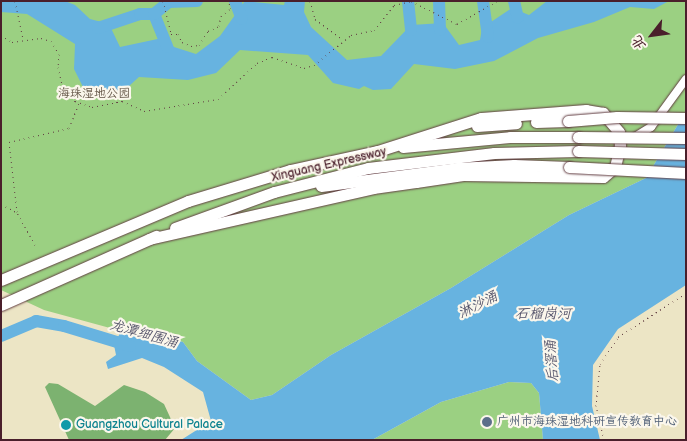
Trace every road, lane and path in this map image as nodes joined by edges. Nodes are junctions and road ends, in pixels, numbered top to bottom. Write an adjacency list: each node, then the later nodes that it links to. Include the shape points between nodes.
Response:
1 (15, 1): 9 (path)
2 (163, 1): 3 (path, via 171,34 178,34 182,42 191,46 199,45 208,31 220,26 221,16 230,9)
3 (229, 1)
4 (310, 1): 10 (path, via 314,19)
5 (411, 1): 6 (path, via 457,24); 7 (path)
6 (497, 1)
7 (404, 2): 10 (path, via 394,5 374,30 351,35)
8 (1, 35): 9 (path, via 12,42)
9 (23, 40): 12 (path, via 41,38 51,41 59,54 62,86)
10 (344, 40): 12 (path, via 314,65 304,68 272,57 257,62 218,99 144,111 122,101 92,106)
11 (686, 79): 15 (lane, via 651,127)
12 (79, 102): 21 (path, via 69,128 8,142)
13 (686, 118): 16 (highway, bridge, via 637,116 473,127)
14 (686, 138): 16 (highway, Xinguang Expressway, bridge, via 484,138)
15 (620, 146): 16 (highway, via 619,132 603,113 586,110 480,118); 22 (highway, via 615,167 603,177 590,180 537,174 464,176 408,183 353,192)
16 (371, 152): 24 (highway, Xinguang Expressway, via 290,170 188,201)
17 (686, 154): 19 (highway, Xinguang Expressway, bridge, via 578,151 430,158 368,168)
18 (686, 172): 19 (highway, bridge, via 514,165 458,168)
19 (274, 192): 22 (highway, Xinguang Expressway)
20 (1, 204): 21 (path)
21 (17, 212): 23 (path)
22 (149, 239): 26 (highway, Xinguang Expressway)
23 (35, 245)
24 (1, 280)
25 (686, 293): 27 (path, via 618,337 600,364 596,406)
26 (1, 305)
27 (604, 440)

